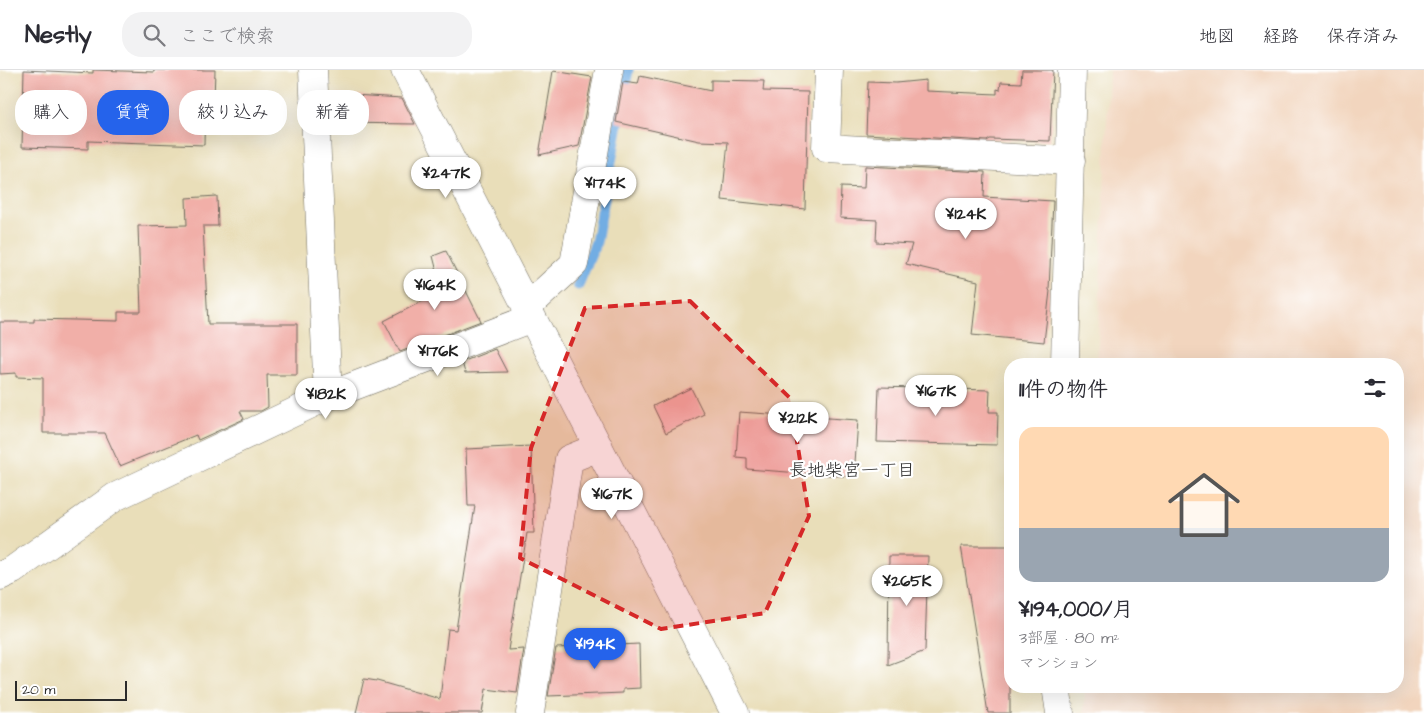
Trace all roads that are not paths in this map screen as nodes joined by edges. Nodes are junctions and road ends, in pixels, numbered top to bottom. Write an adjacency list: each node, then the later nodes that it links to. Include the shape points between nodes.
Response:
1 (313, 70): 9 (street)
2 (405, 70): 7 (street)
3 (609, 70): 7 (street, via 574,264)
4 (829, 70): 6 (street, via 826,148)
5 (1072, 70): 6 (street)
6 (1071, 161): 8 (street)
7 (529, 313): 9 (street); 10 (street)
8 (1065, 358)
9 (328, 396): 11 (street, via 115,497)
10 (599, 447): 13 (street, via 569,459); 14 (street)
11 (0, 576)
12 (1057, 693): 15 (street)
13 (530, 713)
14 (735, 713)
15 (1060, 713)

